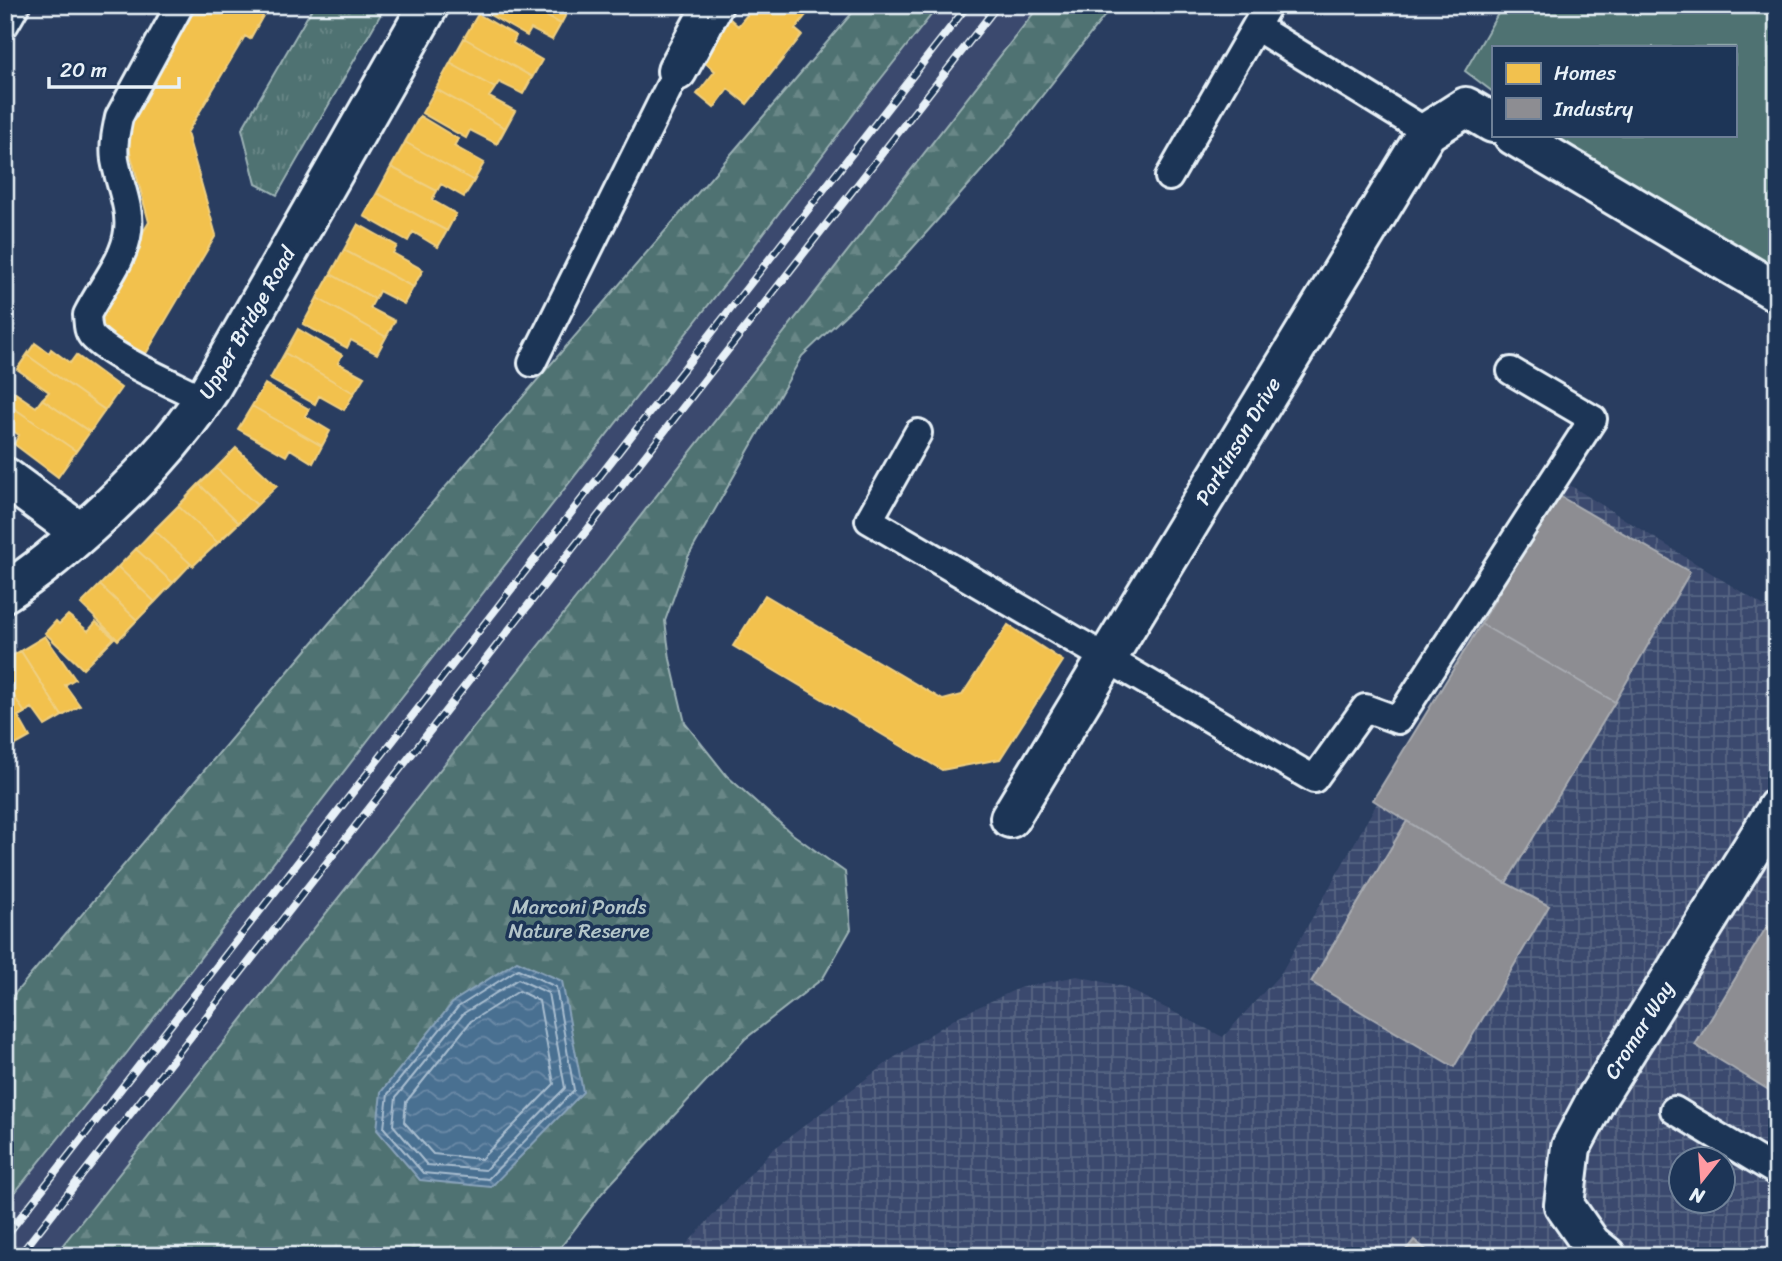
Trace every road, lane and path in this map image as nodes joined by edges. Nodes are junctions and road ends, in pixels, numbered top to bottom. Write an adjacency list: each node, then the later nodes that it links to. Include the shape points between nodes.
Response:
1 (16, 5): 6 (lane)
2 (180, 5): 15 (lane, via 119,117 115,158 129,230 87,314 92,335 111,350)
3 (429, 5): 15 (street, Upper Bridge Road)
4 (712, 5): 7 (street)
5 (1262, 16): 9 (lane); 11 (lane)
6 (5, 24)
7 (677, 71): 13 (lane)
8 (1492, 122): 9 (street, Parkinson Drive, via 1466,107)
9 (1427, 132): 20 (street, Parkinson Drive)
10 (1515, 136): 12 (street)
11 (1169, 177)
12 (1777, 292)
13 (532, 363)
14 (1511, 371): 20 (lane, via 1593,419 1398,720 1365,708 1314,779)
15 (203, 399): 18 (street, Upper Bridge Road, via 178,436)
16 (918, 433): 20 (lane, via 869,520)
17 (5, 477): 18 (street)
18 (81, 533): 19 (street, Upper Bridge Road)
19 (5, 593)
20 (1107, 658): 22 (street, Parkinson Drive)
21 (1777, 808): 25 (street, Cromar Way, via 1598,1096 1572,1147 1564,1205 1591,1244)
22 (1010, 818)
23 (1674, 1110): 24 (lane)
24 (1777, 1172)
25 (1606, 1256)

